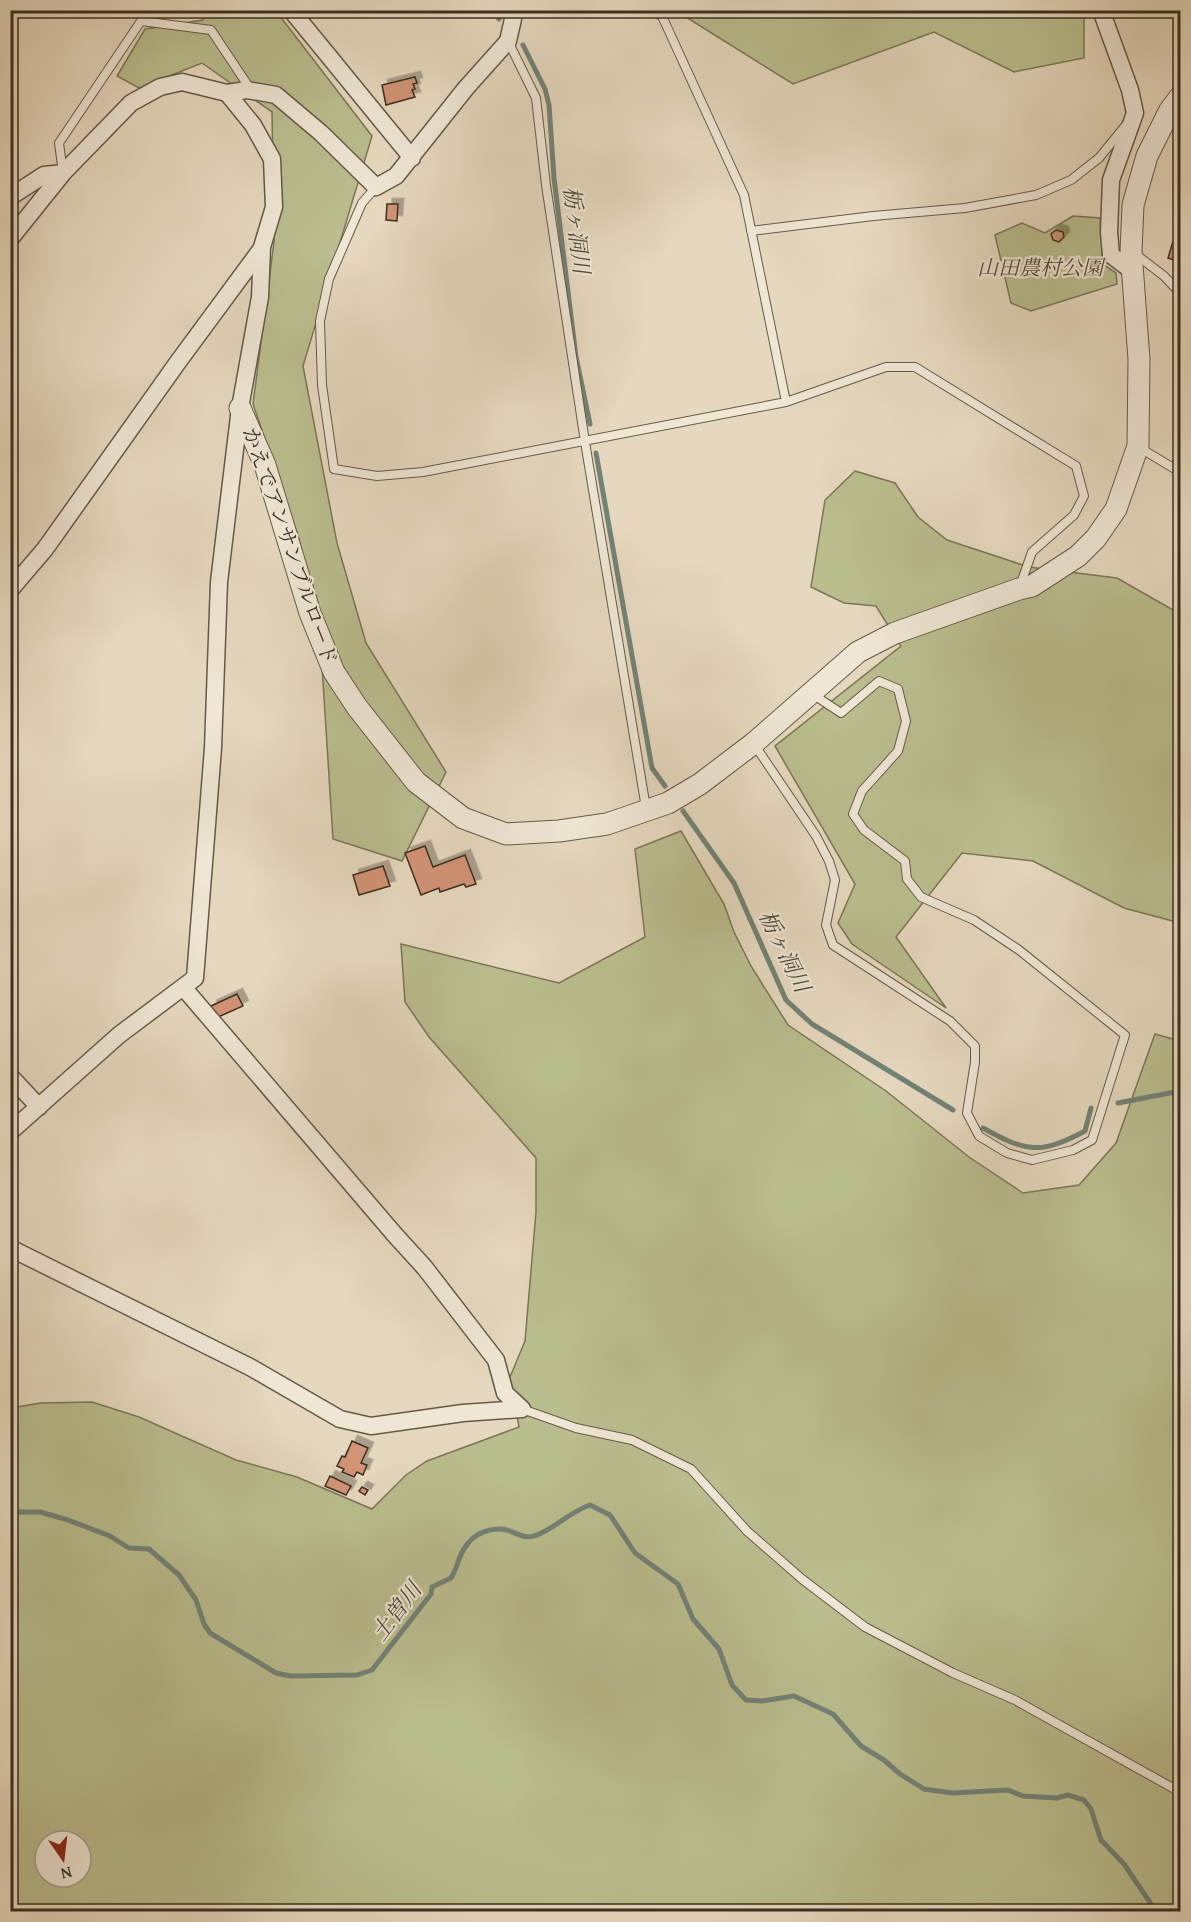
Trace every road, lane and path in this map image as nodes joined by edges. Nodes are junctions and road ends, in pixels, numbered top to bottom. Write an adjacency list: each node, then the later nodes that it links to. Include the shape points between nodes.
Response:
1 (291, 10): 10 (street)
2 (515, 10): 5 (street)
3 (651, 10): 14 (lane, via 662,16 744,195)
4 (1101, 10): 9 (street)
5 (508, 41): 10 (street); 21 (lane, via 536,98)
6 (251, 91): 7 (street); 11 (lane, via 211,30 141,21 59,143); 12 (street, via 276,95)
7 (227, 93): 11 (street, via 182,82 160,87 131,103); 16 (street, via 253,124 272,159 274,207)
8 (1180, 97): 17 (street, かえでアンサンブルロード, via 1147,156 1133,205)
9 (1135, 113): 14 (lane, via 1099,158 1071,180 1036,195 965,208); 17 (street, via 1111,180 1109,232 1111,255)
10 (412, 158): 12 (street, via 396,176)
11 (63, 173): 13 (street, via 44,175); 15 (street)
12 (376, 187): 21 (lane, via 363,202 329,279 320,321 322,384 334,469 377,476 423,472)
13 (10, 197)
14 (751, 231): 19 (lane)
15 (10, 239)
16 (262, 247): 20 (street, via 260,297); 25 (street, via 45,549)
17 (1131, 261): 18 (lane, via 1164,276); 22 (street, かえでアンサンブルロード, via 1139,359)
18 (1180, 293)
19 (786, 402): 21 (lane); 24 (lane, via 886,367 915,367 1076,466 1084,496 1074,515 1032,552)
20 (240, 408): 28 (street, かえでアンサンブルロード, via 265,465 310,614 334,672 416,783 463,818 506,834 607,824); 29 (street, via 219,582 213,748 195,978)
21 (585, 442): 28 (lane)
22 (1138, 446): 23 (lane); 24 (street, かえでアンサンブルロード, via 1116,508 1096,538 1078,556 1032,586)
23 (1180, 472)
24 (1019, 589): 26 (street, かえでアンサンブルロード, via 895,633 858,652)
25 (10, 590)
26 (811, 693): 27 (street, かえでアンサンブルロード); 27 (lane, via 841,713 879,681 898,689 906,721 898,751 862,791 854,814 864,830 905,861 907,879 921,897 974,920 1019,950 1125,1035 1092,1140 1073,1150 1032,1160 1007,1153 979,1136 968,1113 975,1046 950,1021 833,945 826,925 835,880 829,861)
27 (754, 743): 28 (street, かえでアンサンブルロード, via 700,784)
28 (647, 812)
29 (183, 987): 31 (street, via 120,1035); 34 (street, via 425,1268 496,1360 505,1393)
30 (10, 1076): 31 (street)
31 (39, 1107): 32 (street)
32 (10, 1132)
33 (10, 1248): 34 (street, via 250,1367 340,1419 371,1426)
34 (522, 1409): 35 (lane, via 576,1428 632,1440 691,1469 755,1538 802,1580 865,1627 1015,1700)
35 (1180, 1792)

